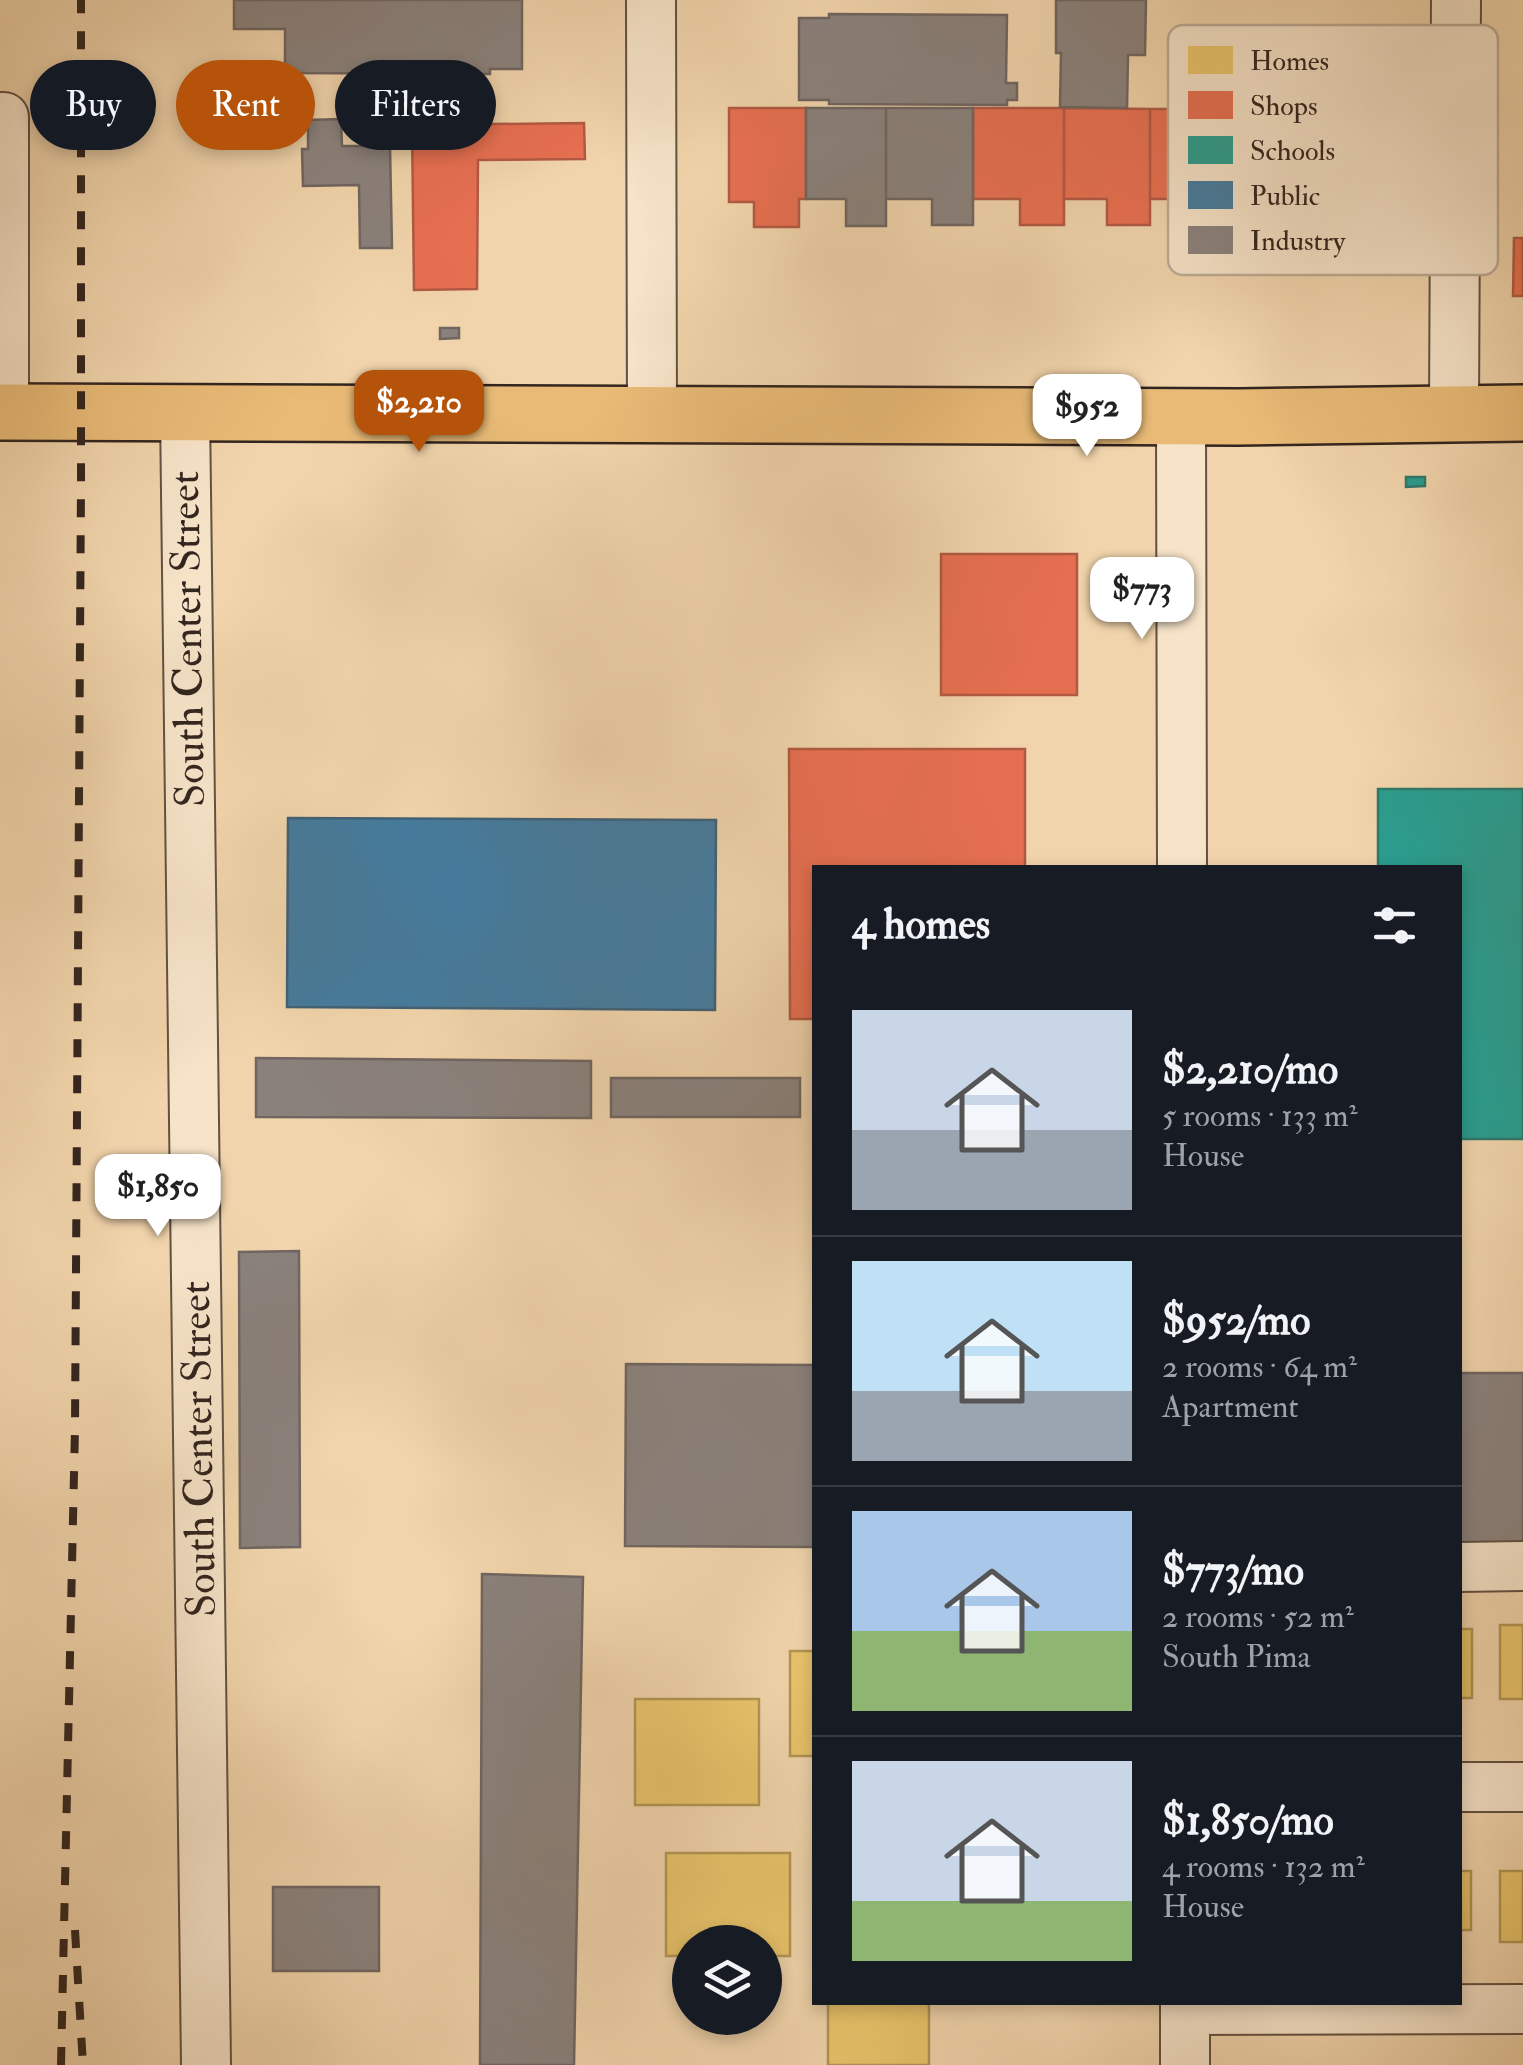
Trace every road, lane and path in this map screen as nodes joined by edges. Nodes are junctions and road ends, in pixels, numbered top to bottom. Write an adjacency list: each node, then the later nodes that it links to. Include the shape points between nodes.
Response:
1 (651, 0): 8 (street)
2 (1456, 0): 3 (street)
3 (1456, 25)
4 (0, 117): 6 (street)
5 (1455, 275): 9 (street)
6 (2, 412): 7 (main road)
7 (185, 412): 8 (main road); 19 (street, South Center Street)
8 (652, 413): 11 (main road)
9 (1454, 413): 10 (main road); 11 (main road)
10 (1523, 413)
11 (1181, 416): 12 (street)
12 (1182, 865)
13 (1523, 1566): 14 (street)
14 (1462, 1567)
15 (1462, 1788): 16 (street)
16 (1523, 1788)
17 (1185, 2006): 18 (street); 20 (street)
18 (1523, 2009)
19 (206, 2065)
20 (1185, 2065)

